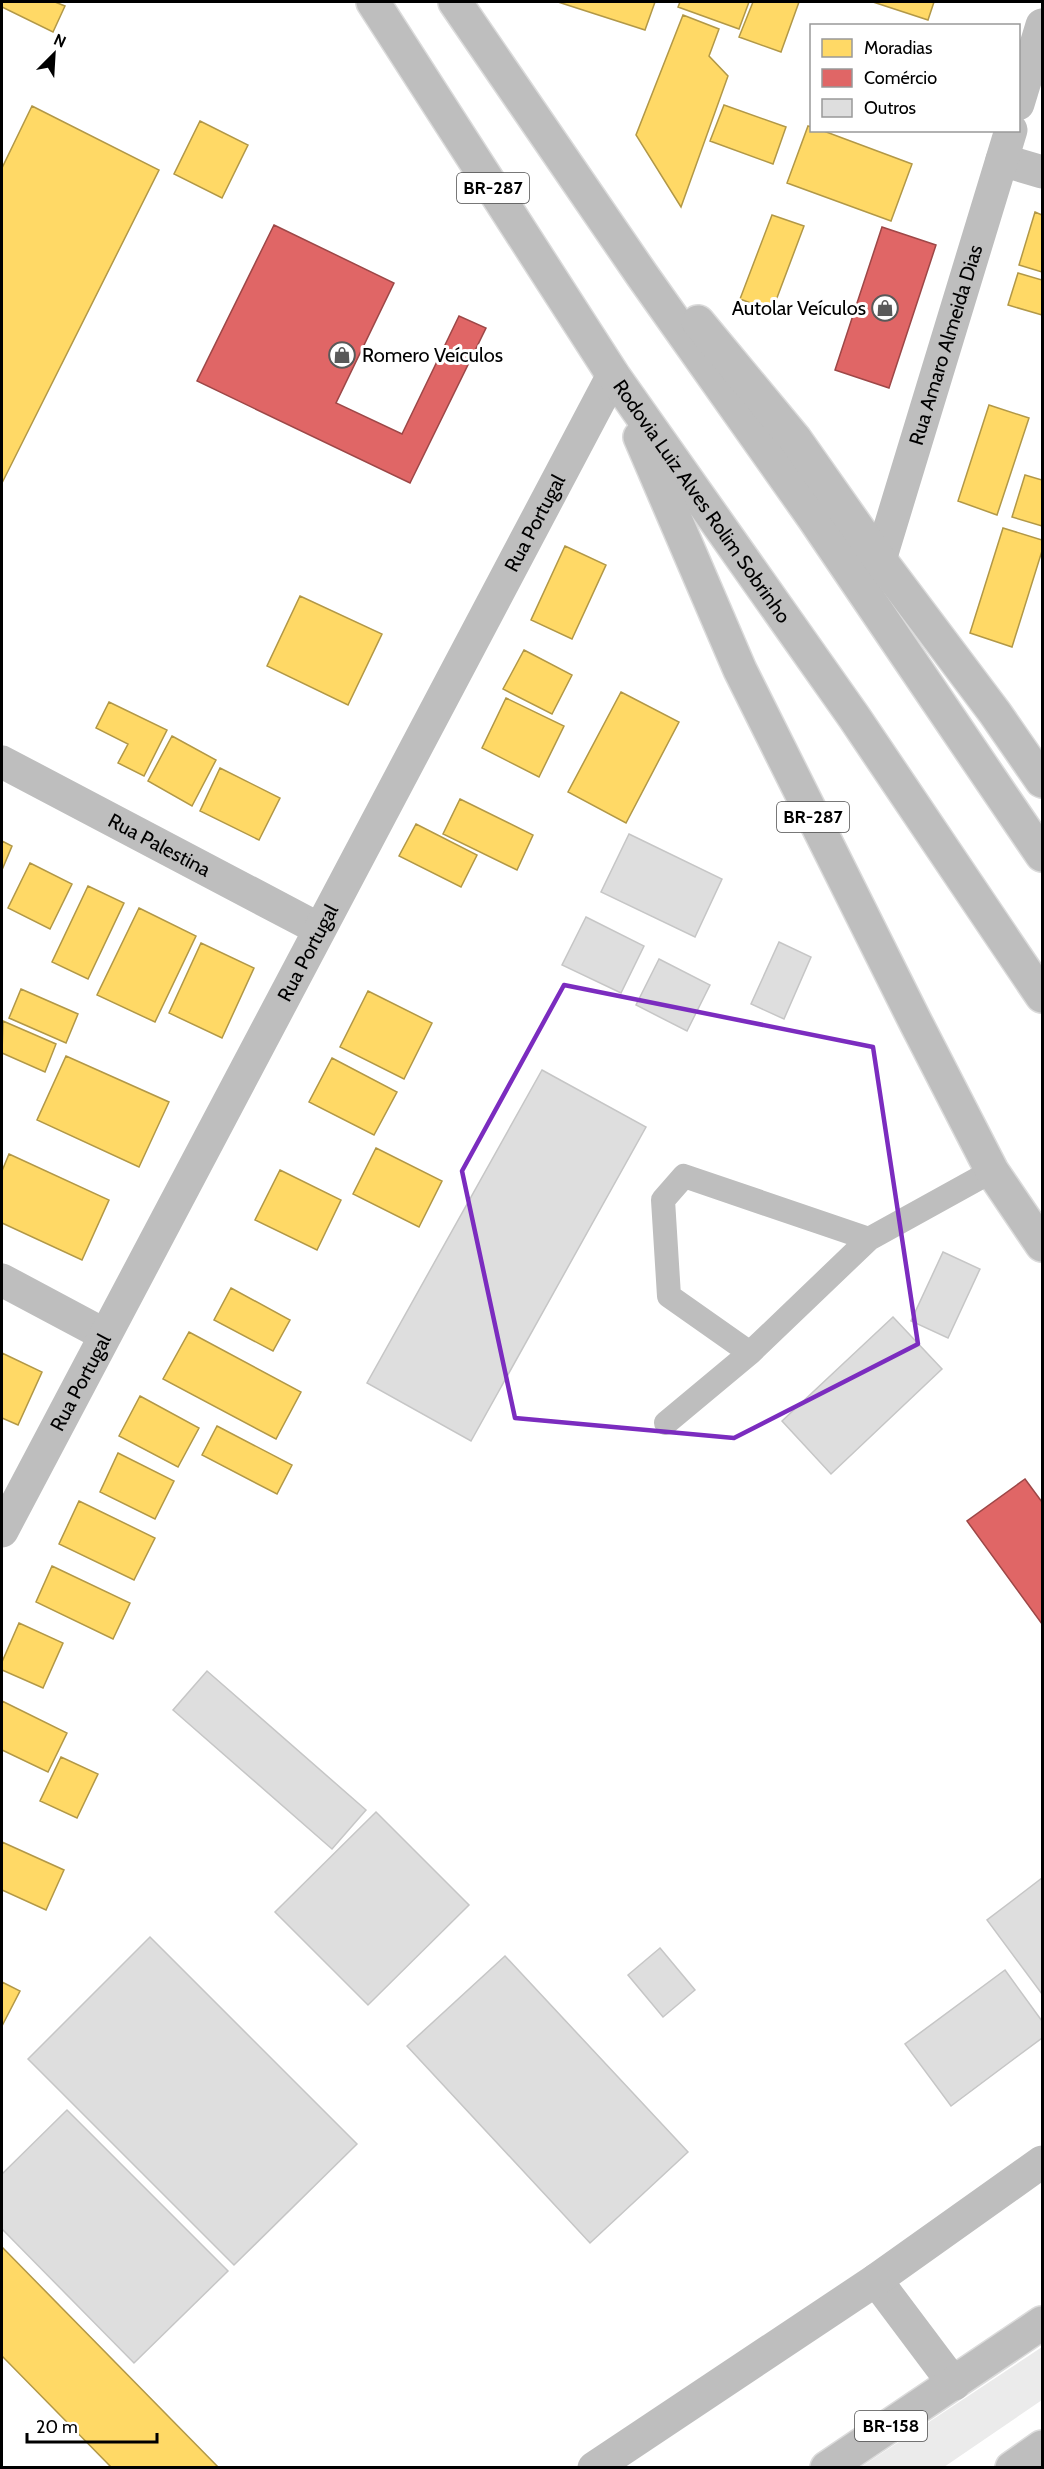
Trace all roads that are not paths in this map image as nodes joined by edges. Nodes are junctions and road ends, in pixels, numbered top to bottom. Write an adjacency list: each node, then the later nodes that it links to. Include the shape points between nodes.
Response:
1 (373, 2): 8 (main road, Rodovia Luiz Alves Rolim Sobrinho / BR-287)
2 (460, 5): 7 (main road)
3 (1042, 25): 4 (main road)
4 (1020, 97)
5 (1006, 145): 6 (main road); 9 (main road, Rua Amaro Almeida Dias)
6 (1042, 172)
7 (642, 275): 9 (main road, via 702,326 795,439); 12 (main road, via 813,517)
8 (613, 375): 13 (main road, Rua Portugal); 14 (main road, Rodovia Luiz Alves Rolim Sobrinho / BR-287, via 854,717); 15 (main road, BR-287, via 740,670)
9 (880, 561): 11 (main road)
10 (2, 762): 13 (main road, Rua Palestina)
11 (1042, 781)
12 (1042, 855)
13 (319, 929): 19 (main road, Rua Portugal)
14 (1042, 996)
15 (992, 1171): 16 (lane); 17 (main road, BR-287)
16 (869, 1239): 20 (lane); 20 (lane, via 684,1176 663,1200 669,1296)
17 (1042, 1245)
18 (2, 1280): 19 (main road)
19 (105, 1335): 22 (main road, Rua Portugal)
20 (750, 1353): 21 (lane)
21 (666, 1423)
22 (2, 1531)
23 (1042, 2162): 24 (main road)
24 (876, 2280): 26 (main road); 28 (main road)
25 (1042, 2323): 26 (main road, BR-158)
26 (954, 2384): 29 (main road, BR-158)
27 (1042, 2447): 30 (main road)
28 (594, 2468)
29 (827, 2468)
30 (1012, 2468)

